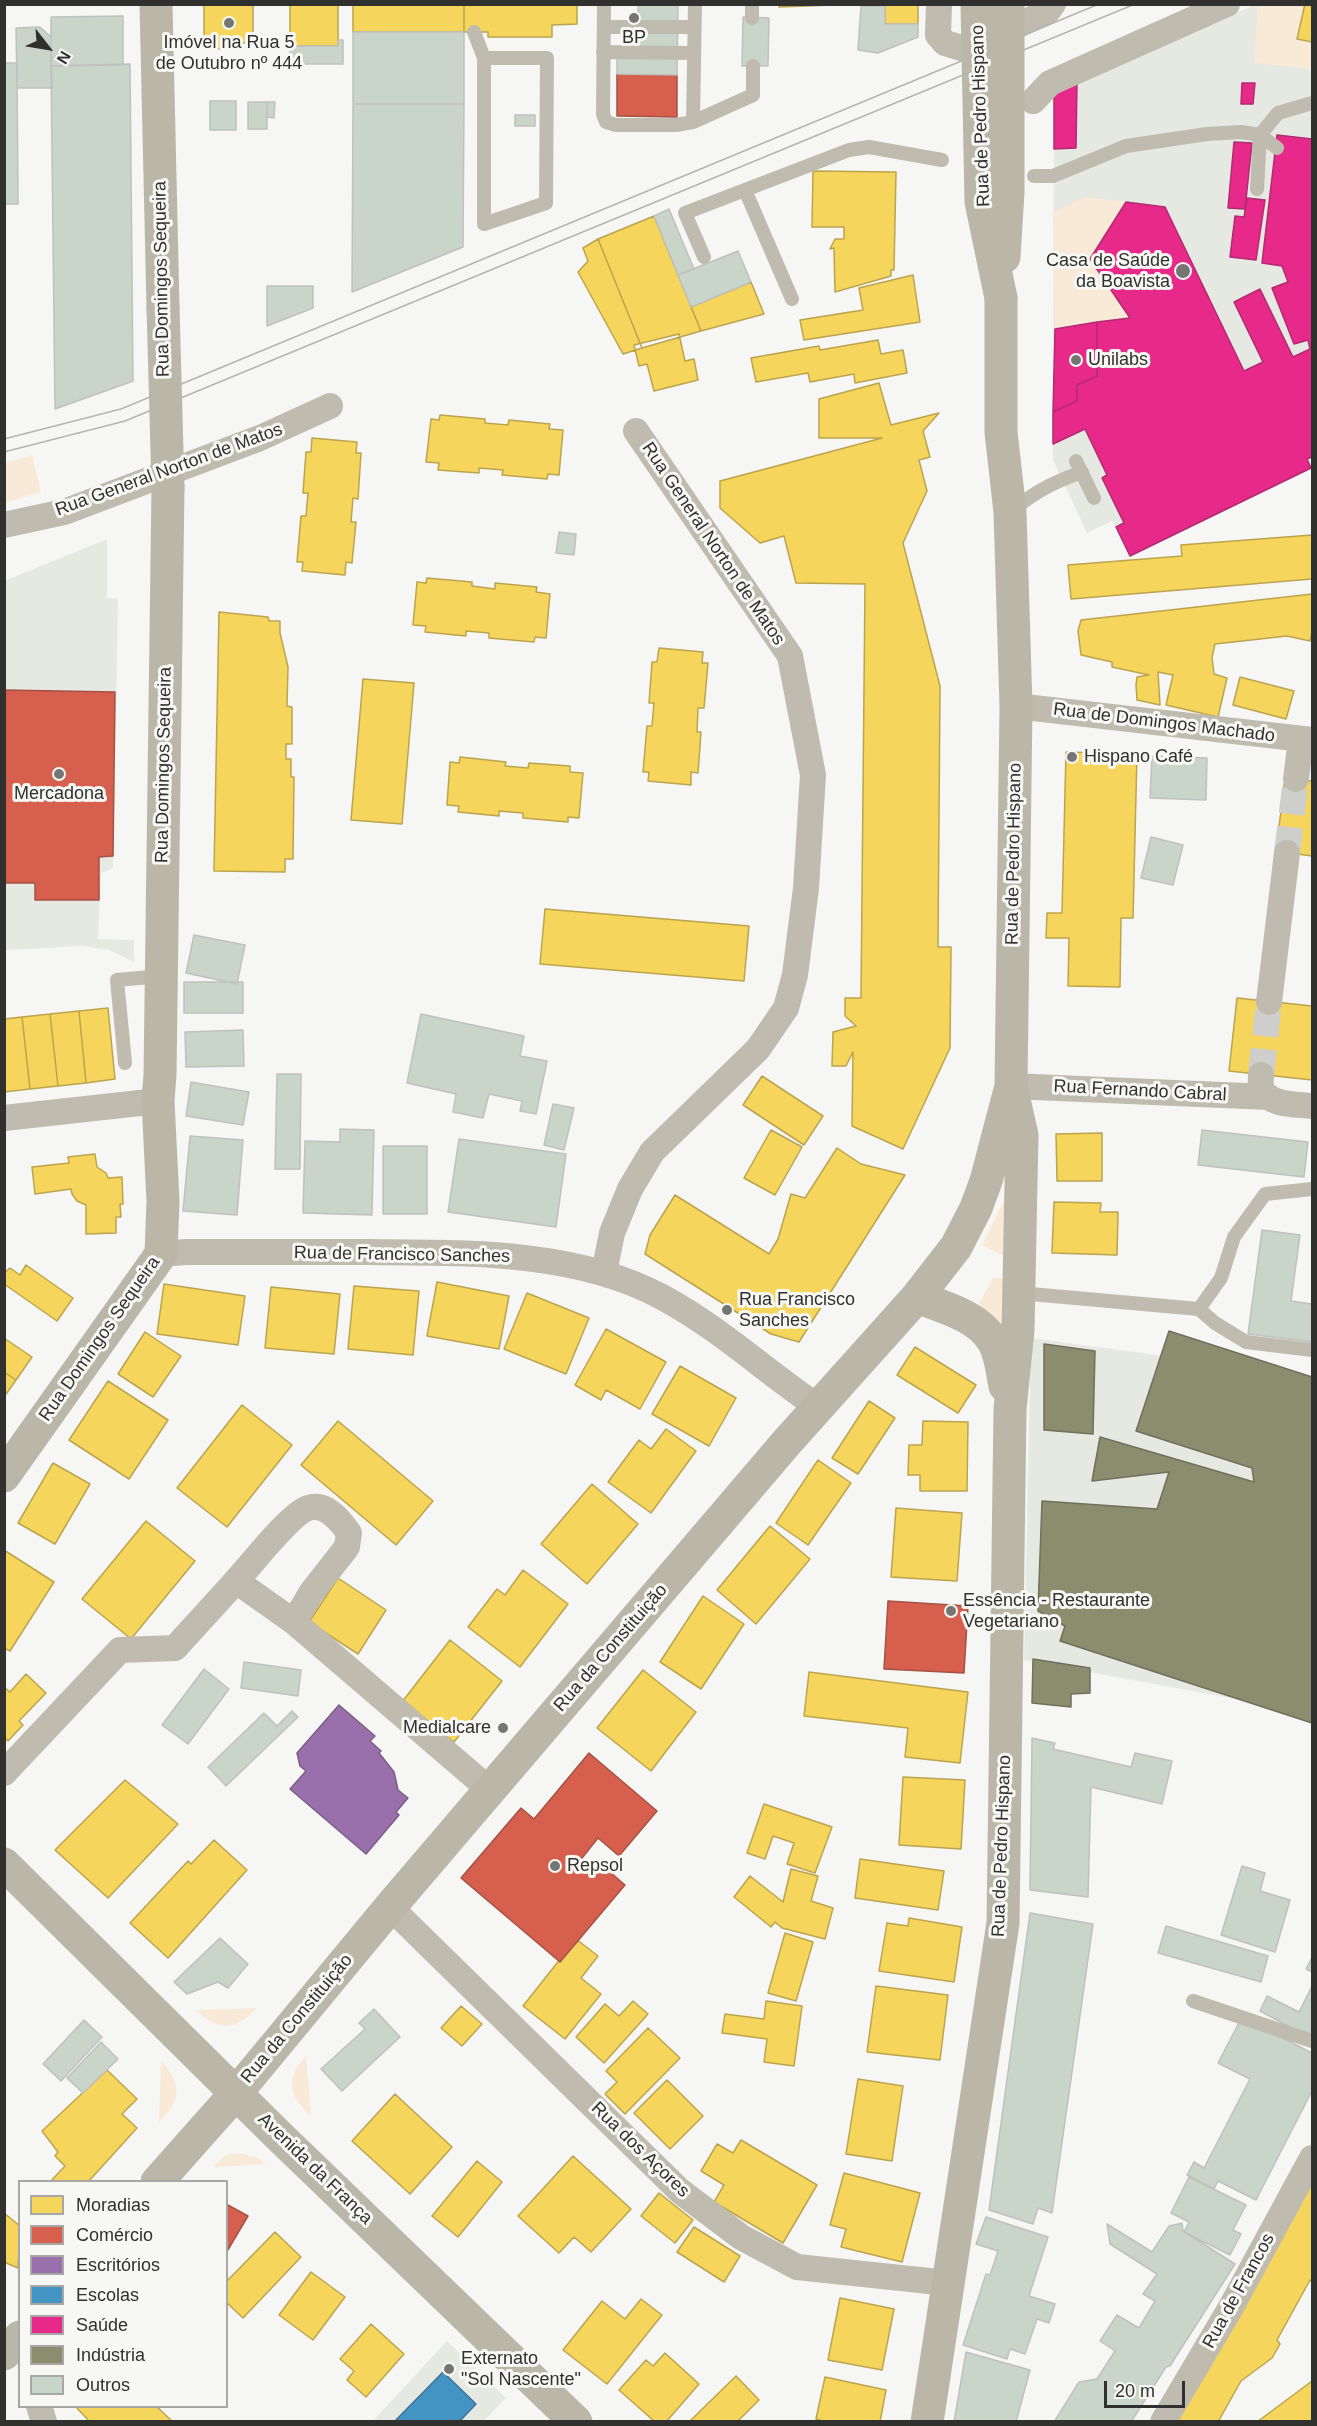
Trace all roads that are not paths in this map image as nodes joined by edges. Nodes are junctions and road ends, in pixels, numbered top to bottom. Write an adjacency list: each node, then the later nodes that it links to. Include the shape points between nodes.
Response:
1 (156, 4): 37 (main road, Rua Domingos Sequeira, bridge, via 168,487)
2 (604, 4): 9 (lane)
3 (695, 4): 10 (lane)
4 (939, 4): 7 (street, via 938,34 945,43 965,49 1047,12)
5 (977, 4): 26 (main road, Rua de Pedro Hispano, bridge, via 981,202)
6 (1008, 4): 26 (main road, Rua de Pedro Hispano, bridge, via 1008,192)
7 (1053, 4)
8 (1227, 4): 16 (street, via 1050,83)
9 (604, 27): 10 (lane); 12 (lane)
10 (694, 27): 13 (lane)
11 (474, 32): 14 (lane)
12 (603, 52): 13 (lane); 18 (lane, via 606,122)
13 (694, 53): 18 (lane)
14 (484, 58): 14 (lane, via 484,177 484,224 546,203 547,69 547,58)
15 (753, 66): 18 (lane, via 753,95)
16 (1033, 101)
17 (1312, 103): 19 (lane, via 1278,113)
18 (693, 122)
19 (1260, 135): 20 (lane); 22 (lane, via 1230,132 1135,144 1053,176); 24 (lane)
20 (1277, 148)
21 (942, 160): 23 (lane, via 869,147 849,150)
22 (1034, 176)
23 (745, 189): 25 (lane, via 685,213); 27 (lane)
24 (1257, 189)
25 (704, 257)
26 (1001, 298): 31 (main road, Rua de Pedro Hispano, via 1001,432)
27 (792, 299)
28 (330, 406): 32 (street, Rua General Norton de Matos, via 260,438 64,512)
29 (636, 431): 46 (street, Rua General Norton de Matos, via 790,656 813,775 806,888 795,975 786,1008 758,1049 652,1152 630,1189 612,1233)
30 (1094, 498): 31 (lane, via 1079,467 1032,494)
31 (1010, 512): 33 (main road, Rua de Pedro Hispano)
32 (4, 525)
33 (1016, 706): 34 (street, Rua de Domingos Machado); 40 (main road, Rua de Pedro Hispano)
34 (1306, 740): 35 (street)
35 (1296, 779)
36 (1287, 853): 38 (street)
37 (161, 976): 39 (lane, via 117,980); 41 (main road, Rua Domingos Sequeira)
38 (1269, 1002)
39 (125, 1063)
40 (1011, 1086): 42 (street, Rua Fernando Cabral, via 1265,1086 1279,1102); 47 (main road, Rua de Pedro Hispano, via 1022,1135); 48 (main road, Rua da Constituição, via 976,1208 956,1246)
41 (158, 1101): 43 (street); 45 (main road, Rua Domingos Sequeira, via 163,1201)
42 (1312, 1106)
43 (4, 1118)
44 (1312, 1189): 49 (lane, via 1265,1194 1234,1237 1221,1278)
45 (161, 1254): 46 (street, Rua de Francisco Sanches, via 452,1253 514,1256); 53 (main road, Rua Domingos Sequeira)
46 (604, 1273): 51 (street, Rua de Francisco Sanches, via 661,1296 735,1344)
47 (1019, 1293): 49 (lane); 52 (main road, Rua de Pedro Hispano)
48 (917, 1297): 51 (main road, Rua da Constituição); 52 (main road, Rua de Pedro Hispano, via 980,1326 993,1341)
49 (1199, 1309): 50 (lane, via 1246,1342)
50 (1312, 1350)
51 (818, 1407): 57 (main road, Rua da Constituição)
52 (1010, 1409): 65 (main road, Rua de Pedro Hispano, via 1003,1923)
53 (4, 1476)
54 (236, 1581): 55 (street); 55 (street, via 296,1515 309,1507 323,1508 338,1517 349,1533 347,1547); 56 (street, via 175,1648 120,1650)
55 (294, 1622): 57 (street)
56 (4, 1773)
57 (490, 1791): 59 (main road, Rua da Constituição)
58 (4, 1864): 62 (main road, Avenida da França)
59 (390, 1907): 62 (main road, Rua da Constituição); 65 (street, Rua dos Açores, via 680,2191 741,2237 797,2267)
60 (1193, 2001): 61 (lane)
61 (1312, 2041)
62 (236, 2093): 64 (main road, Rua da Constituição); 68 (main road, Avenida da França)
63 (1312, 2158): 70 (street, Rua de Francos, via 1230,2309)
64 (158, 2180)
65 (948, 2283): 69 (main road, Rua de Pedro Hispano)
66 (18, 2339): 67 (main road)
67 (4, 2354)
68 (576, 2421)
69 (927, 2421)
70 (1163, 2421)

